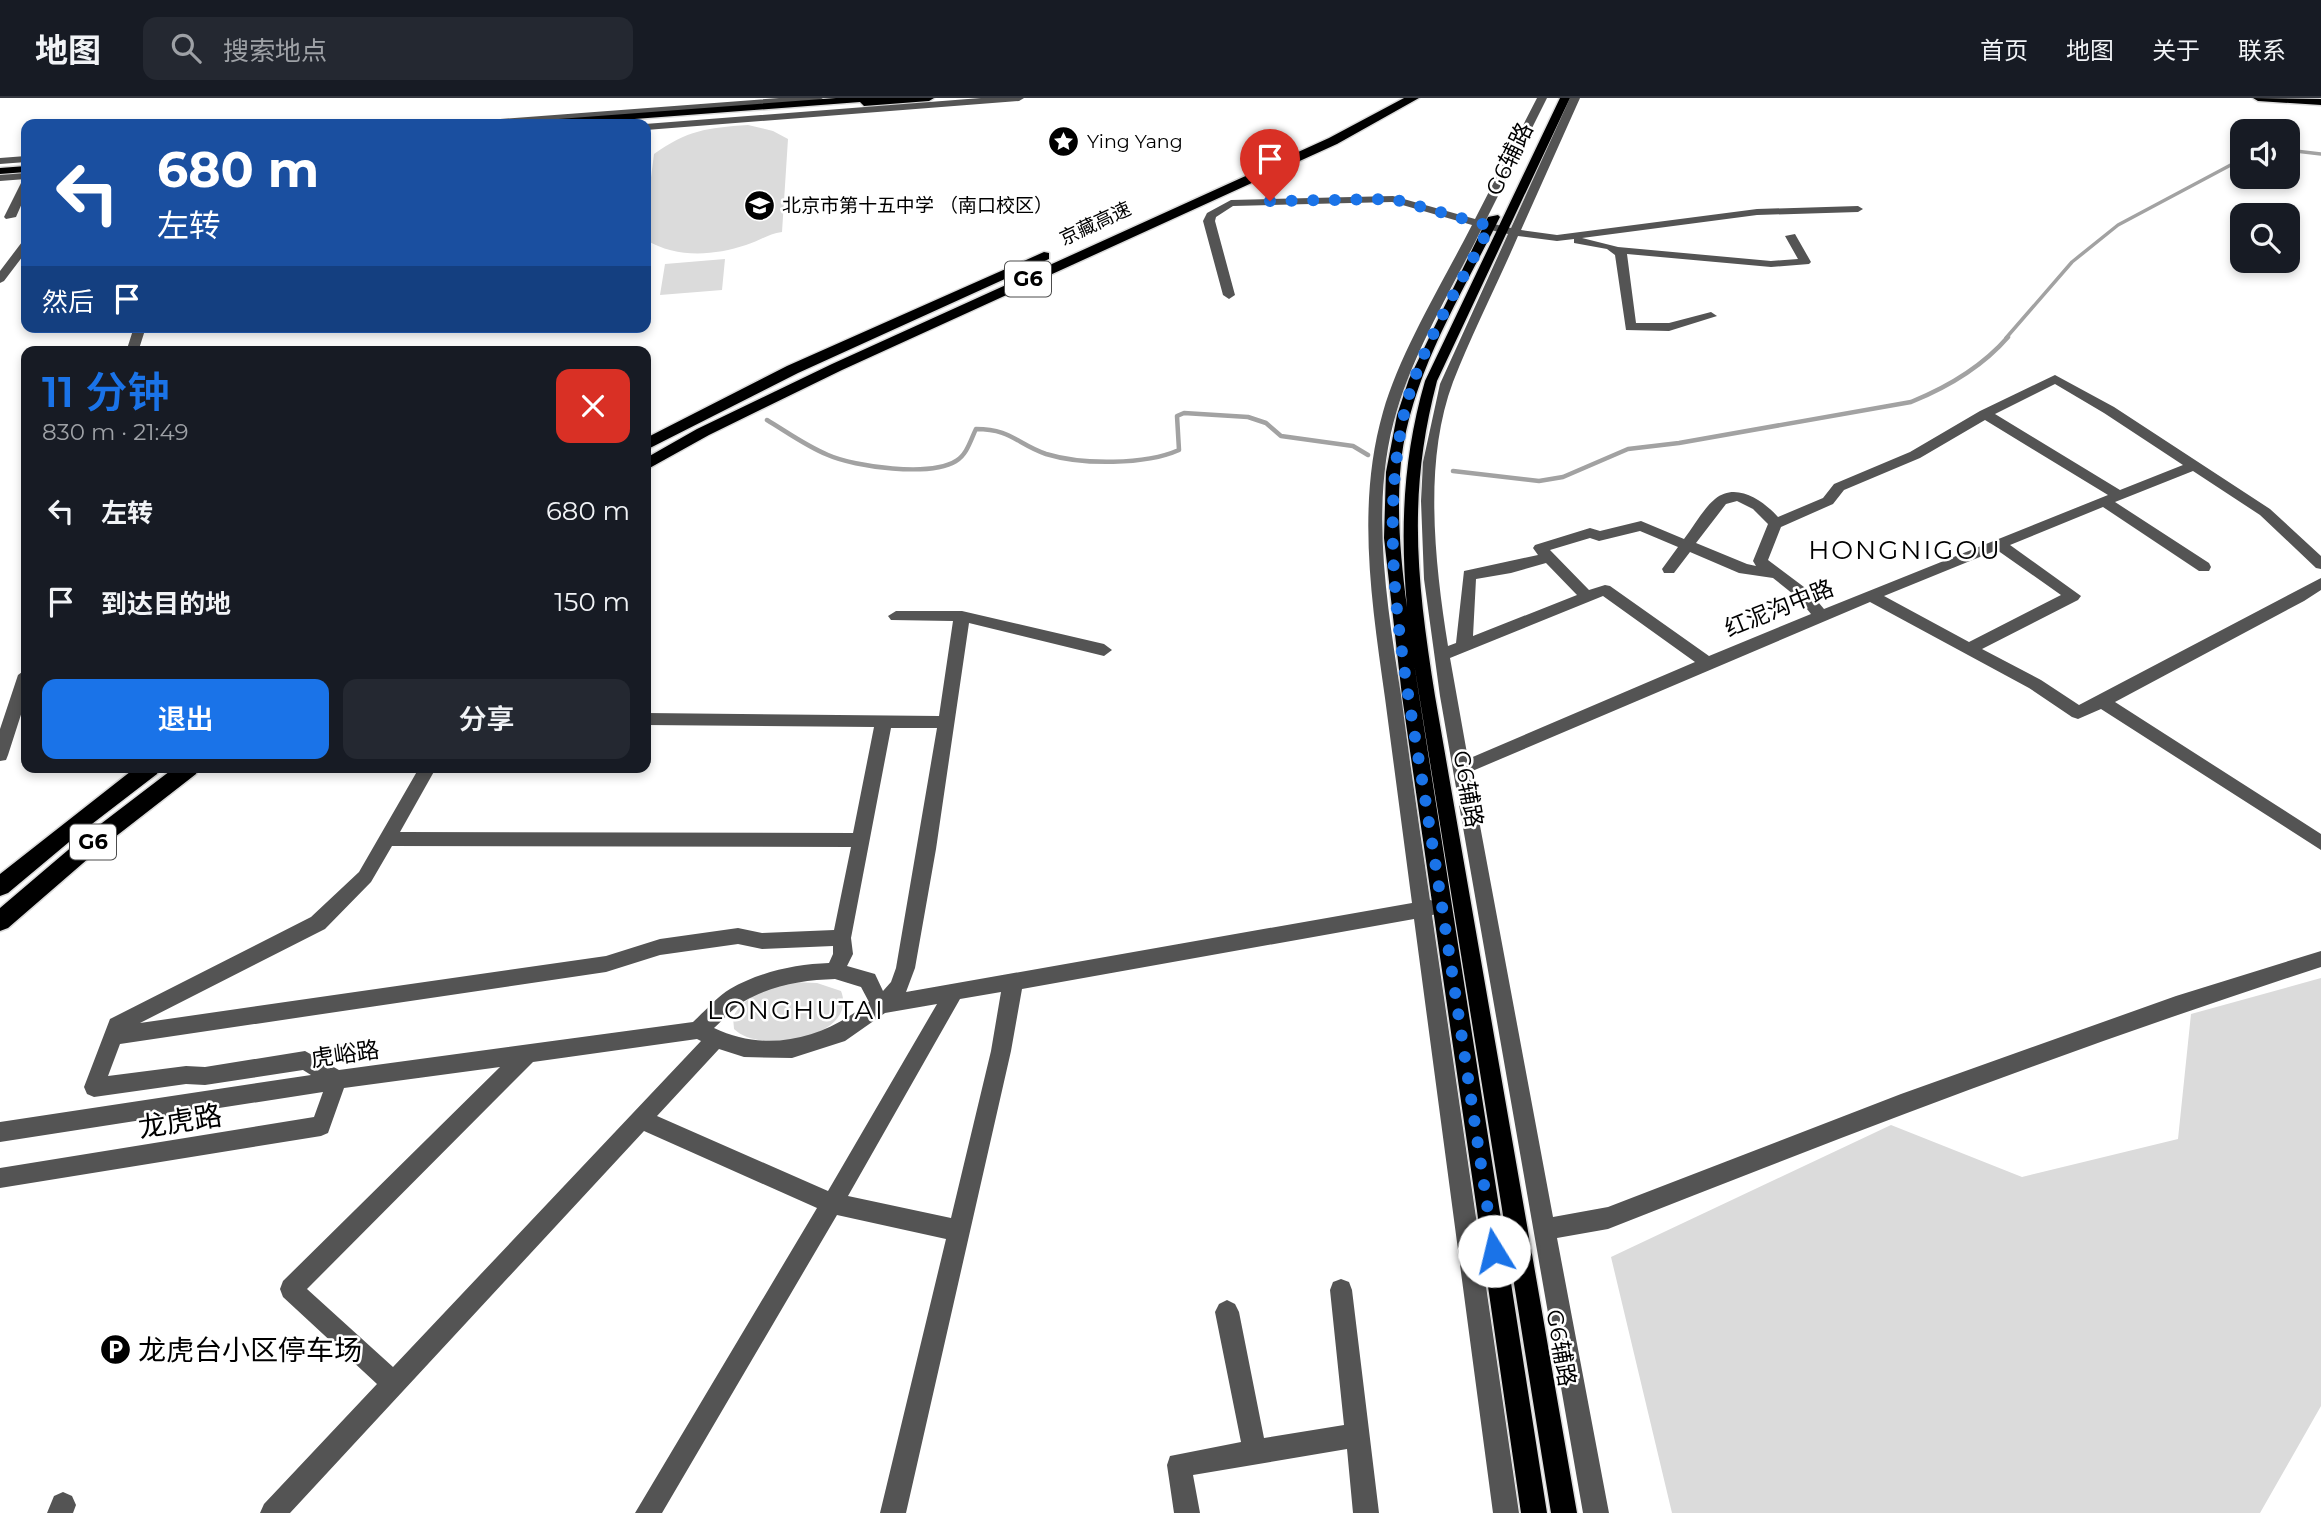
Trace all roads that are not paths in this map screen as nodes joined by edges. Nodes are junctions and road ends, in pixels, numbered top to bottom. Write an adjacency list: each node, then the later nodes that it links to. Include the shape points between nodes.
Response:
1 (818, 98): 12 (street)
2 (875, 98): 15 (main road)
3 (929, 98): 16 (main road)
4 (1019, 98): 17 (street)
5 (1390, 98): 22 (highway)
6 (1413, 98): 37 (highway, 京藏高速 / G6, via 1333,142 837,367)
7 (1542, 98): 26 (street, G6辅路)
8 (1554, 98): 26 (main road, G6辅路)
9 (1565, 98): 26 (main road, G6辅路)
10 (1575, 98): 26 (street, G6辅路)
11 (2258, 98): 13 (main road)
12 (763, 100): 14 (street)
13 (2321, 102)
14 (534, 119)
15 (598, 119)
16 (651, 119)
17 (651, 127)
18 (21, 164): 19 (main road)
19 (0, 166)
20 (21, 176): 21 (street)
21 (0, 178)
22 (1209, 181)
23 (21, 191): 25 (street)
24 (1858, 209): 28 (street, via 1757,212)
25 (5, 218)
26 (1496, 228): 28 (street); 33 (street, via 1393,199 1231,203 1209,221); 57 (street, G6辅路, via 1435,420 1427,476 1426,540); 73 (main road, G6辅路, via 1415,379 1394,472 1391,538 1398,613); 74 (street, G6辅路, via 1402,376 1389,413 1378,471 1375,537 1381,613); 104 (main road, G6辅路, via 1419,418 1410,474 1408,539 1425,682)
27 (1791, 236): 30 (street, via 1805,262 1771,264)
28 (1557, 238): 30 (street)
29 (1060, 248): 36 (highway, 京藏高速 / G6, via 824,356)
30 (1618, 250): 34 (street, via 1630,327 1669,327)
31 (21, 251): 32 (street)
32 (0, 279)
33 (1229, 295)
34 (1711, 316)
35 (1985, 414): 38 (street, via 2055,379); 39 (street); 40 (street, via 1915,455 1839,487 1828,501)
36 (651, 442)
37 (651, 462)
38 (2195, 465): 39 (street, 红泥沟中路); 44 (street, via 2265,512)
39 (2110, 498): 41 (street, 红泥沟中路); 45 (street)
40 (1775, 524): 42 (street, via 1753,501 1730,496); 47 (street, via 1760,561)
41 (1997, 543): 49 (street, 红泥沟中路); 55 (street, via 2073,596)
42 (1687, 545): 43 (street, via 1641,526 1599,536 1590,533 1540,548); 46 (street); 47 (street, via 1744,569)
43 (1548, 557): 50 (street); 54 (street, via 1469,575)
44 (2321, 564)
45 (2204, 566)
46 (1668, 569)
47 (1776, 573): 53 (street, via 1818,608)
48 (2321, 583): 60 (street)
49 (1870, 595): 53 (street, 红泥沟中路); 55 (street)
50 (1587, 597): 54 (street); 58 (street, via 1605,590)
51 (896, 616): 52 (street)
52 (962, 616): 56 (street); 63 (street)
53 (1819, 616): 58 (street, 红泥沟中路)
54 (1464, 646): 57 (street)
55 (1968, 649): 60 (street, via 2078,713)
56 (1104, 650)
57 (1441, 655): 65 (street, G6辅路)
58 (1708, 663): 65 (street, 红泥沟中路)
59 (21, 690): 64 (street)
60 (2102, 702): 71 (street)
61 (651, 719): 62 (street)
62 (884, 721): 63 (street); 70 (street)
63 (947, 722): 81 (street, via 926,860 899,986)
64 (0, 755)
65 (1461, 769): 90 (street, G6辅路)
66 (143, 773): 72 (highway, G6)
67 (183, 773): 75 (highway, G6)
68 (425, 773): 69 (street)
69 (387, 839): 70 (street); 83 (street, via 365,877 318,923 117,1025)
70 (861, 840): 76 (street)
71 (2321, 843)
72 (0, 887)
73 (1442, 906): 74 (street); 103 (main road, G6辅路)
74 (1422, 910): 79 (street); 102 (street, G6辅路)
75 (0, 921)
76 (842, 938): 78 (street); 83 (street, via 762,941 738,936 660,947 606,964)
77 (2321, 959): 90 (street, via 2176,1005 1901,1104 1608,1218)
78 (835, 971): 81 (street, via 868,980); 82 (street, via 805,972 736,996)
79 (1013, 982): 80 (street); 91 (street)
80 (954, 992): 81 (street); 89 (street)
81 (880, 1005): 82 (street, via 857,1027 795,1049 765,1050)
82 (706, 1035): 84 (street, 虎峪路); 86 (street)
83 (113, 1036): 85 (street, via 94,1087 305,1060)
84 (527, 1054): 85 (street, 虎峪路); 94 (street, via 291,1289)
85 (337, 1080): 87 (street, 虎峪路); 88 (street, 龙虎路, via 321,1126)
86 (640, 1119): 89 (street); 94 (street)
87 (0, 1132)
88 (0, 1178)
89 (831, 1203): 91 (street); 98 (street)
90 (1545, 1229): 105 (street, G6辅路)
91 (959, 1231): 99 (street)
92 (1341, 1290): 95 (street)
93 (1227, 1312): 96 (street)
94 (393, 1383): 97 (street)
95 (1357, 1435): 96 (street); 101 (street)
96 (1255, 1452): 100 (street, via 1180,1465)
97 (273, 1513)
98 (648, 1513)
99 (893, 1513)
100 (1187, 1513)
101 (1366, 1513)
102 (1506, 1513)
103 (1534, 1513)
104 (1564, 1513)
105 (1596, 1513)

